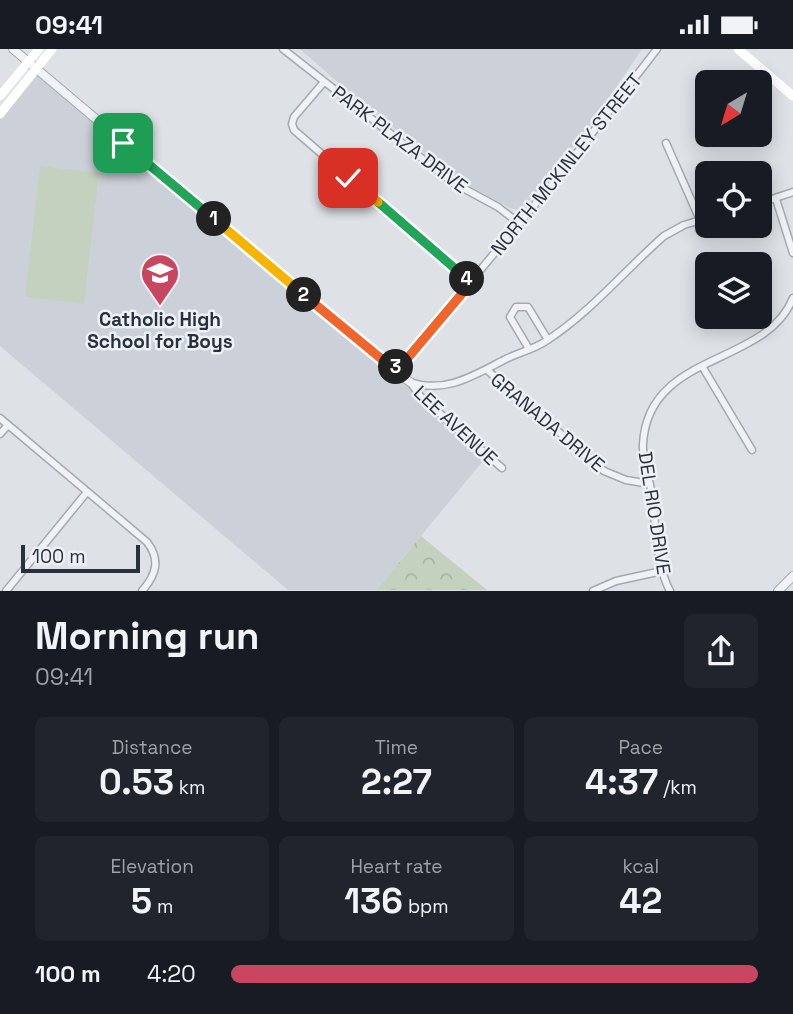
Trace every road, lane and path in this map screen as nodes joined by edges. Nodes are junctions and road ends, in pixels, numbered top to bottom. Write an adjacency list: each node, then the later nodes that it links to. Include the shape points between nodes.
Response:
1 (13, 49): 7 (street)
2 (39, 49): 7 (main road)
3 (52, 49): 8 (main road)
4 (283, 49): 9 (street, PARK PLAZA DRIVE)
5 (657, 49): 19 (street, NORTH MCKINLEY STREET)
6 (738, 49): 11 (main road)
7 (29, 62): 8 (street); 10 (main road)
8 (37, 69): 12 (main road); 25 (street)
9 (324, 82): 19 (street, PARK PLAZA DRIVE, via 452,182); 21 (street, via 292,121 294,130)
10 (0, 96)
11 (793, 96)
12 (0, 114)
13 (666, 143): 17 (street)
14 (793, 192): 15 (street)
15 (776, 199): 16 (street); 20 (street)
16 (772, 200)
17 (695, 201)
18 (695, 222): 23 (street, via 664,236)
19 (520, 224): 21 (street, NORTH MCKINLEY STREET)
20 (793, 253)
21 (471, 283): 25 (street, NORTH MCKINLEY STREET, via 402,364)
22 (793, 298): 26 (street, DEL RIO DRIVE, via 772,328)
23 (548, 340): 24 (street); 24 (street, via 528,307 520,305 510,317)
24 (529, 349): 27 (street)
25 (390, 366): 28 (street)
26 (702, 366): 32 (street); 34 (street, DEL RIO DRIVE, via 665,391 647,421 643,456)
27 (487, 370): 28 (street, via 443,385); 34 (street, GRANADA DRIVE, via 604,471)
28 (410, 381): 33 (street, LEE AVENUE, via 421,397)
29 (0, 418): 30 (street)
30 (8, 425): 31 (street); 35 (street)
31 (0, 434)
32 (752, 450)
33 (502, 468)
34 (650, 484): 36 (street, DEL RIO DRIVE)
35 (88, 492): 38 (street); 39 (street, via 152,548 156,568)
36 (662, 571): 40 (street); 41 (street, DEL RIO DRIVE)
37 (793, 576): 42 (street)
38 (6, 590)
39 (142, 590)
40 (593, 590)
41 (670, 590)
42 (778, 590)

